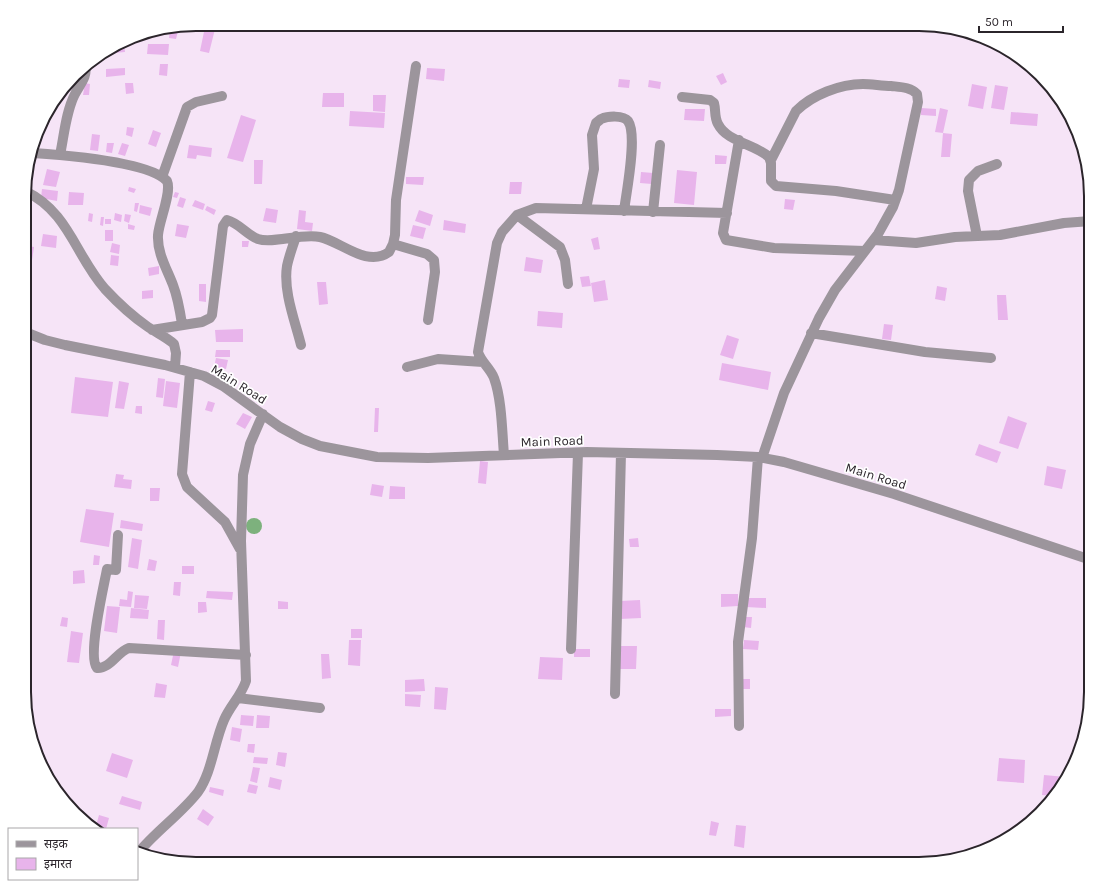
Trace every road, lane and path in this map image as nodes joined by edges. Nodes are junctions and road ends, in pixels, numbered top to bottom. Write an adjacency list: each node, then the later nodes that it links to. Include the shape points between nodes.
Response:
1 (416, 66): 23 (street, via 396,200)
2 (85, 74): 8 (street, via 70,108)
3 (222, 96): 11 (street, via 196,102 187,107)
4 (682, 97): 5 (street, via 712,101 720,128)
5 (739, 140): 9 (street, via 764,153); 17 (street)
6 (660, 145): 16 (street)
7 (37, 153): 8 (street)
8 (60, 155): 11 (street, via 123,164)
9 (771, 160): 13 (street, via 771,178 776,186 836,191); 13 (street, via 796,111 827,92 863,84 912,90 917,94 918,102)
10 (997, 164): 21 (street, via 978,171 969,180 968,191)
11 (162, 177): 27 (street, via 168,181 170,188 160,222 159,247 173,286)
12 (31, 194): 28 (street, via 54,211 93,274 121,306)
13 (895, 200): 22 (street)
14 (586, 209): 15 (street); 15 (street, via 594,169 593,129 601,119 612,117 626,119 631,132 630,167); 18 (street, via 536,208)
15 (624, 212): 16 (street)
16 (653, 212): 17 (street)
17 (727, 213): 24 (street, via 723,236 728,242 774,248)
18 (517, 215): 25 (street, via 560,247 565,260); 33 (street, via 505,228 498,243 478,347 479,357)
19 (1084, 222): 21 (street, via 1000,235)
20 (296, 236): 23 (street, via 320,237 352,252 368,256 386,254); 27 (street, via 258,239 229,220 225,221 212,315 202,322); 31 (street, via 287,266 287,277)
21 (977, 236): 22 (street, via 916,242)
22 (874, 240): 24 (street)
23 (393, 244): 26 (street, via 427,254 434,260 436,272)
24 (865, 251): 29 (street, via 827,301)
25 (568, 284)
26 (428, 320)
27 (182, 324): 28 (street)
28 (152, 330): 35 (street, via 174,344)
29 (811, 332): 32 (street, via 925,352); 41 (street, via 784,393)
30 (31, 334): 35 (street, Main Road, via 65,345)
31 (301, 345)
32 (991, 358)
33 (483, 362): 34 (street, via 438,359); 40 (street, via 496,384)
34 (407, 367)
35 (174, 368): 36 (street, Main Road)
36 (190, 372): 37 (street, Main Road, via 223,386); 43 (street, via 182,474 187,487 225,522)
37 (263, 414): 40 (street, Main Road, via 292,433 320,446 377,457); 43 (street, via 250,444 243,475)
38 (578, 453): 39 (street, Main Road); 40 (street, Main Road); 45 (street)
39 (621, 453): 41 (street, Main Road); 47 (street)
40 (504, 455)
41 (760, 458): 44 (street, Main Road, via 784,462 894,494); 50 (street, via 738,642)
42 (118, 534): 46 (street, via 116,570 107,569 97,618 94,657 96,668 106,666 129,648)
43 (241, 551): 46 (street)
44 (1084, 558)
45 (571, 649)
46 (246, 655): 48 (street, via 246,681)
47 (615, 694)
48 (238, 698): 49 (street); 51 (street, via 224,719 205,778 198,791)
49 (320, 708)
50 (739, 726)
51 (143, 848)

